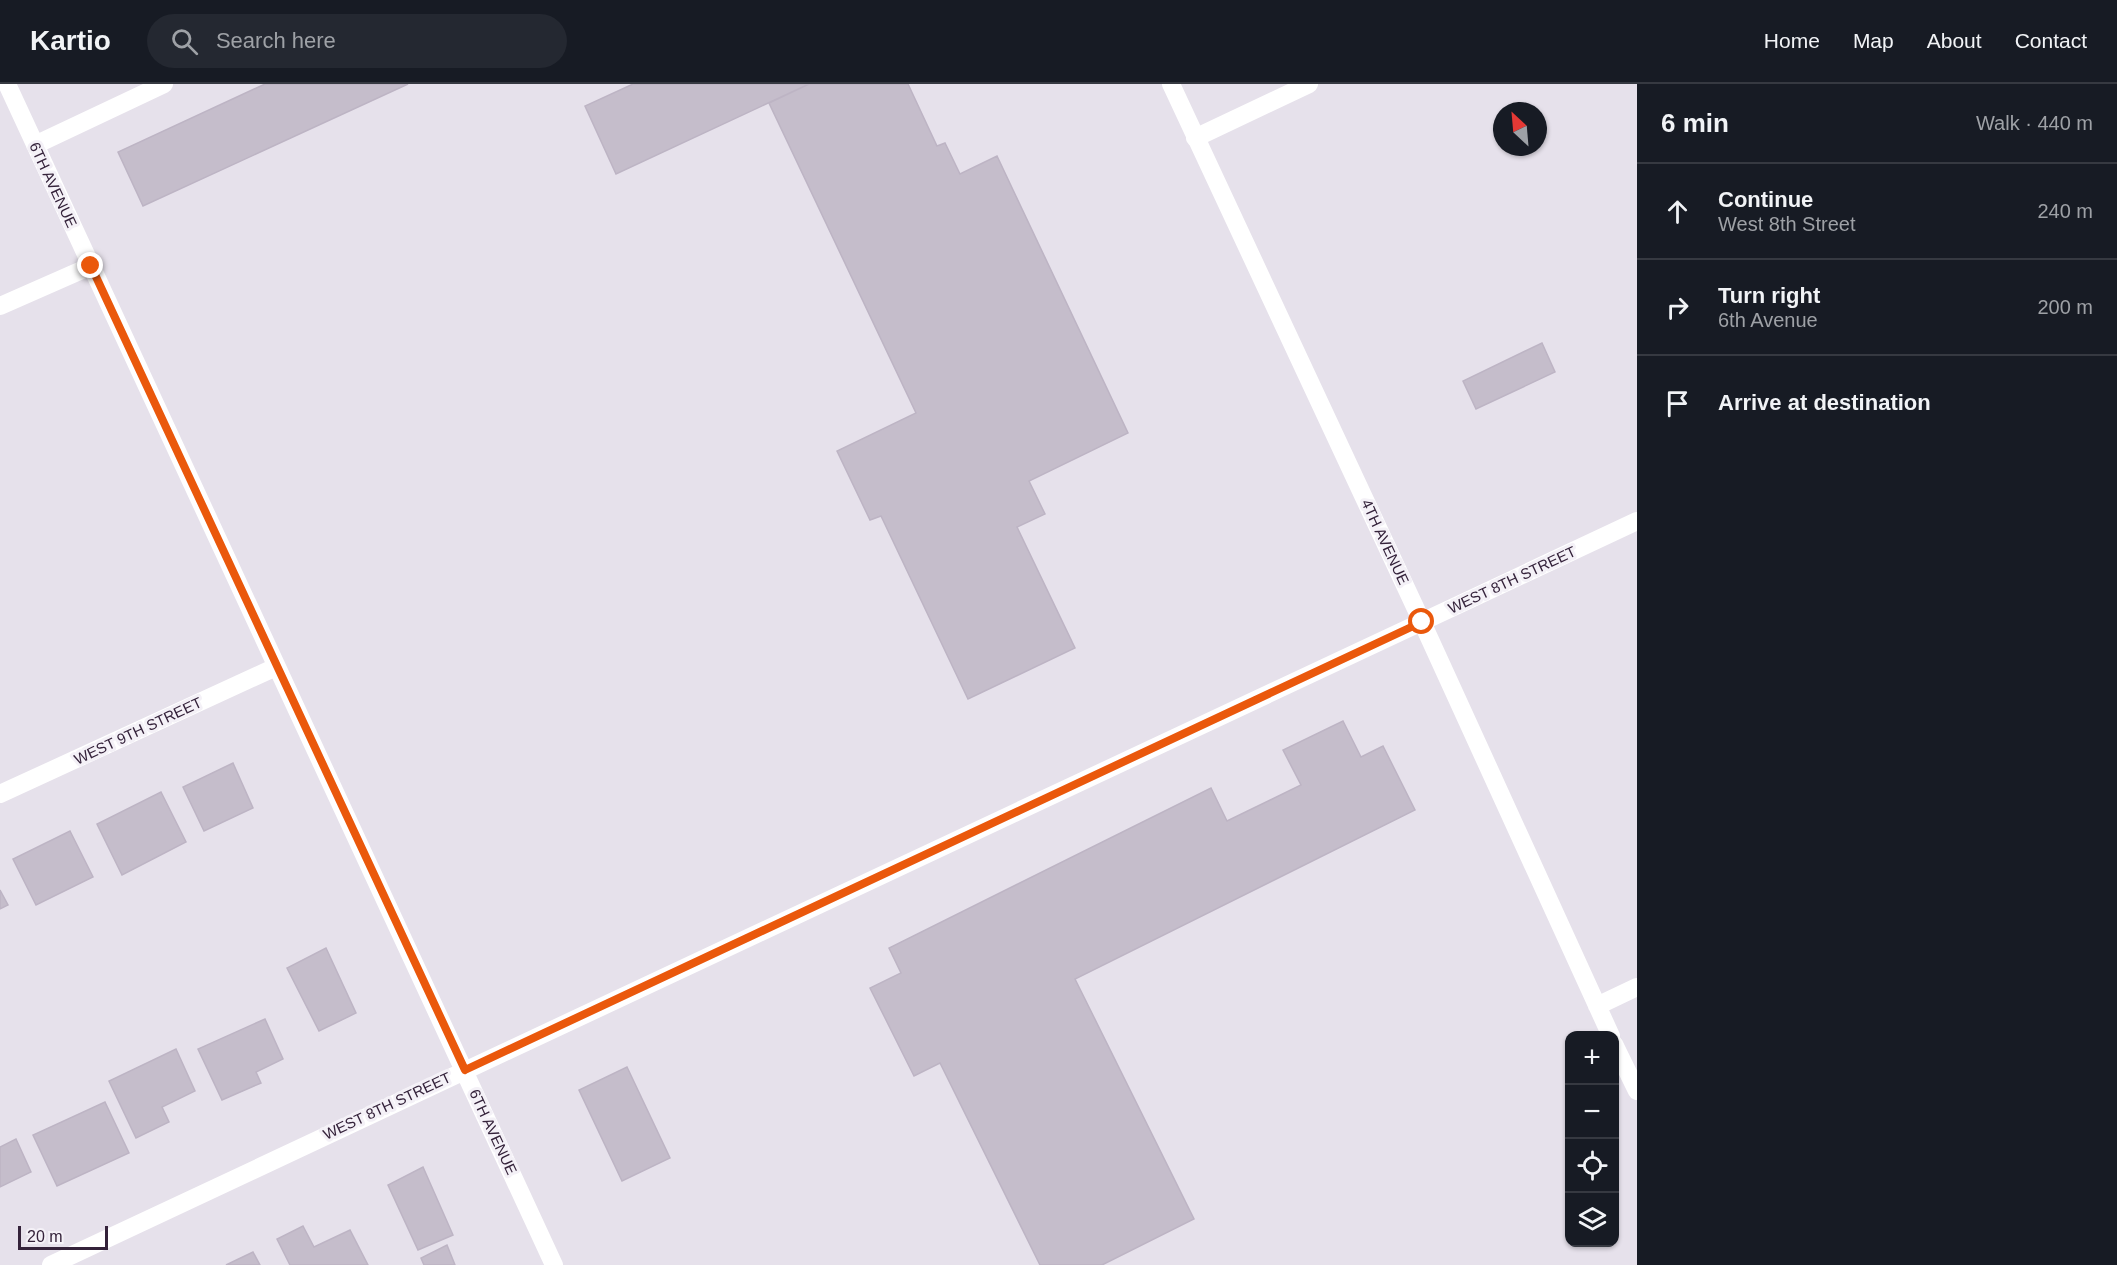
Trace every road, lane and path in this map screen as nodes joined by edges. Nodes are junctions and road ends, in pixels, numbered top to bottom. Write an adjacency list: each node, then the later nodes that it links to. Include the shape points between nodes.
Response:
1 (7, 84): 6 (street, 6TH AVENUE)
2 (164, 84): 6 (street)
3 (1171, 84): 5 (street, 4TH AVENUE)
4 (1309, 84): 5 (street)
5 (1195, 138): 10 (street, 4TH AVENUE)
6 (35, 145): 7 (street, 6TH AVENUE)
7 (91, 266): 8 (street); 11 (street, 6TH AVENUE)
8 (0, 306)
9 (1637, 521): 10 (street, WEST 8TH STREET)
10 (1422, 622): 14 (street, 4TH AVENUE); 17 (street, WEST 8TH STREET)
11 (276, 667): 12 (street, WEST 9TH STREET); 17 (street, 6TH AVENUE)
12 (0, 794)
13 (1637, 987): 14 (street)
14 (1597, 1006): 15 (street, 4TH AVENUE)
15 (1609, 1031)
16 (1619, 1054): 18 (street)
17 (465, 1070): 19 (street, WEST 8TH STREET); 20 (street, 6TH AVENUE)
18 (1637, 1091)
19 (51, 1265)
20 (554, 1265)

